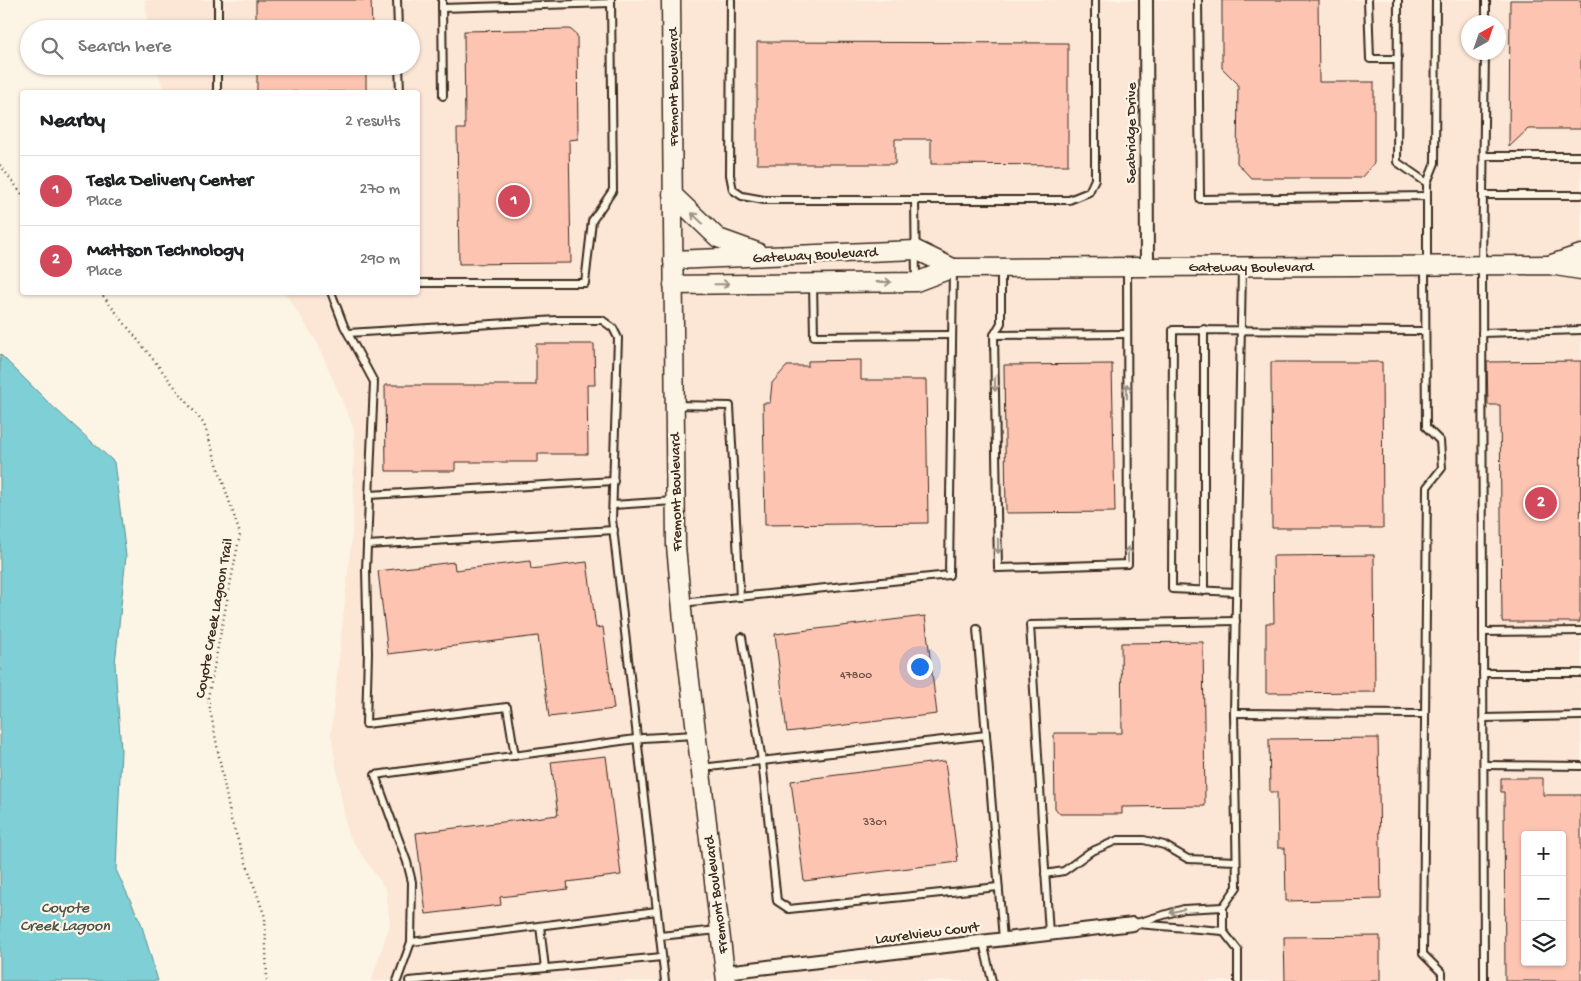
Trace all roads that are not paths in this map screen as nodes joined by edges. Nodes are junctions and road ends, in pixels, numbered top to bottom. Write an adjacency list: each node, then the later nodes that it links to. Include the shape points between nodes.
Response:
1 (218, 0): 16 (lane)
2 (397, 0): 17 (lane)
3 (442, 0): 14 (lane)
4 (671, 0): 28 (street, Fremont Boulevard)
5 (731, 0): 32 (lane, via 730,175 733,190 742,196 764,200)
6 (1095, 0): 32 (lane, via 1095,179 1089,192 1069,200)
7 (1146, 0): 43 (street, Seabridge Drive)
8 (1198, 0): 31 (lane, via 1200,198)
9 (1368, 0): 18 (lane, via 1370,59)
10 (1398, 0): 18 (lane)
11 (1436, 0): 27 (lane, via 1435,163)
12 (1486, 0): 15 (lane)
13 (611, 1): 14 (lane); 46 (lane, via 613,190 592,221 585,284)
14 (442, 8): 24 (lane)
15 (1486, 15)
16 (218, 20)
17 (398, 20)
18 (1398, 59): 27 (lane, via 1398,162)
19 (1485, 60): 25 (lane)
20 (217, 75): 22 (lane)
21 (399, 75): 23 (lane)
22 (217, 90)
23 (400, 90)
24 (443, 96)
25 (1484, 156): 26 (lane); 29 (lane)
26 (1581, 156)
27 (1427, 183): 31 (lane)
28 (672, 194): 35 (street, one-way to 28, via 718,238); 36 (street, Fremont Boulevard)
29 (1484, 195): 30 (lane); 37 (lane)
30 (1581, 195)
31 (1427, 196): 40 (lane)
32 (915, 200): 33 (lane)
33 (916, 250): 35 (street, Gateway Boulevard); 44 (street, Gateway Boulevard); 48 (lane)
34 (1581, 254): 38 (street, Gateway Boulevard)
35 (770, 256): 36 (street, Gateway Boulevard)
36 (673, 260): 49 (street, Fremont Boulevard)
37 (1482, 265): 38 (street, Gateway Boulevard); 40 (street, Gateway Boulevard); 56 (lane)
38 (1549, 265): 45 (street, Gateway Boulevard)
39 (1242, 266): 40 (street, Gateway Boulevard); 43 (street, Gateway Boulevard); 52 (lane)
40 (1426, 266): 54 (lane)
41 (1001, 267): 42 (street, Gateway Boulevard); 44 (street, Gateway Boulevard); 59 (lane, via 1001,324)
42 (1127, 267): 43 (street, Gateway Boulevard); 57 (lane)
43 (1147, 267)
44 (953, 268): 48 (street, Gateway Boulevard); 58 (lane)
45 (1581, 270)
46 (420, 282)
47 (813, 282): 48 (street, Gateway Boulevard, one-way to 48); 49 (street, Gateway Boulevard, one-way to 47); 58 (lane, via 814,336)
48 (916, 282)
49 (673, 285): 60 (street, Fremont Boulevard)
50 (332, 295): 55 (lane)
51 (1204, 329): 52 (lane); 67 (lane); 67 (lane, via 1174,330 1172,579 1172,589)
52 (1241, 329): 54 (lane); 68 (lane)
53 (1581, 330): 56 (lane)
54 (1425, 331): 79 (lane, via 1426,427 1440,441 1442,468 1427,487)
55 (348, 333): 61 (lane, via 602,320 613,328 618,338); 62 (lane, via 374,382)
56 (1482, 333): 74 (lane)
57 (1127, 334): 59 (lane); 59 (lane, one-way to 57, via 998,568 1128,564)
58 (951, 335): 69 (lane, via 949,575)
59 (994, 335)
60 (673, 405): 63 (street, Fremont Boulevard); 69 (lane, via 730,406)
61 (614, 481): 62 (lane); 64 (lane)
62 (369, 495): 66 (lane)
63 (674, 500): 64 (lane); 70 (street, Fremont Boulevard)
64 (613, 505): 65 (lane)
65 (614, 530): 66 (lane); 84 (lane)
66 (367, 545): 85 (lane, via 366,724 507,707)
67 (1204, 591): 68 (lane)
68 (1236, 592): 71 (lane)
69 (740, 597): 70 (lane)
70 (681, 603): 83 (street, Fremont Boulevard)
71 (1236, 621): 78 (lane); 91 (lane, via 1030,625)
72 (977, 629): 82 (lane)
73 (1581, 631): 74 (lane)
74 (1483, 632): 77 (lane)
75 (742, 637): 86 (lane)
76 (1581, 673): 77 (lane)
77 (1483, 674): 81 (lane)
78 (1234, 714): 79 (lane); 90 (lane)
79 (1426, 714): 112 (lane, via 1424,954 1442,974)
80 (1581, 716): 81 (lane)
81 (1484, 718): 87 (lane)
82 (986, 734): 86 (lane); 92 (lane)
83 (696, 735): 84 (lane); 89 (street, Fremont Boulevard)
84 (639, 739): 85 (lane); 94 (lane)
85 (515, 756): 102 (lane, via 376,775 412,882)
86 (762, 761): 89 (lane); 92 (lane, via 777,901 789,909)
87 (1484, 765): 88 (lane); 113 (lane)
88 (1581, 766)
89 (700, 768): 97 (street, Fremont Boulevard)
90 (1236, 861): 91 (lane, via 1188,859 1164,845 1144,840 1118,840 1090,852 1064,872); 93 (lane, via 1237,887)
91 (1045, 874): 99 (lane)
92 (998, 887): 101 (lane)
93 (1223, 907): 95 (lane, one-way to 95, via 1184,909); 98 (lane)
94 (657, 911): 96 (lane); 100 (lane)
95 (1133, 924): 98 (lane); 99 (street, Laurelview Court)
96 (540, 926): 102 (lane); 105 (lane)
97 (720, 930): 100 (lane); 106 (street, Fremont Boulevard)
98 (1222, 931): 111 (lane, via 1238,950)
99 (1049, 934): 101 (street, Laurelview Court)
100 (660, 936): 104 (lane)
101 (1003, 939): 103 (street, Laurelview Court)
102 (411, 942): 107 (lane)
103 (983, 942): 106 (street, Laurelview Court); 110 (lane)
104 (662, 957): 105 (lane); 109 (lane)
105 (545, 968): 108 (lane)
106 (725, 977)
107 (397, 981)
108 (409, 981)
109 (665, 981)
110 (992, 981)
111 (1238, 981)
112 (1442, 981)
113 (1484, 981)

